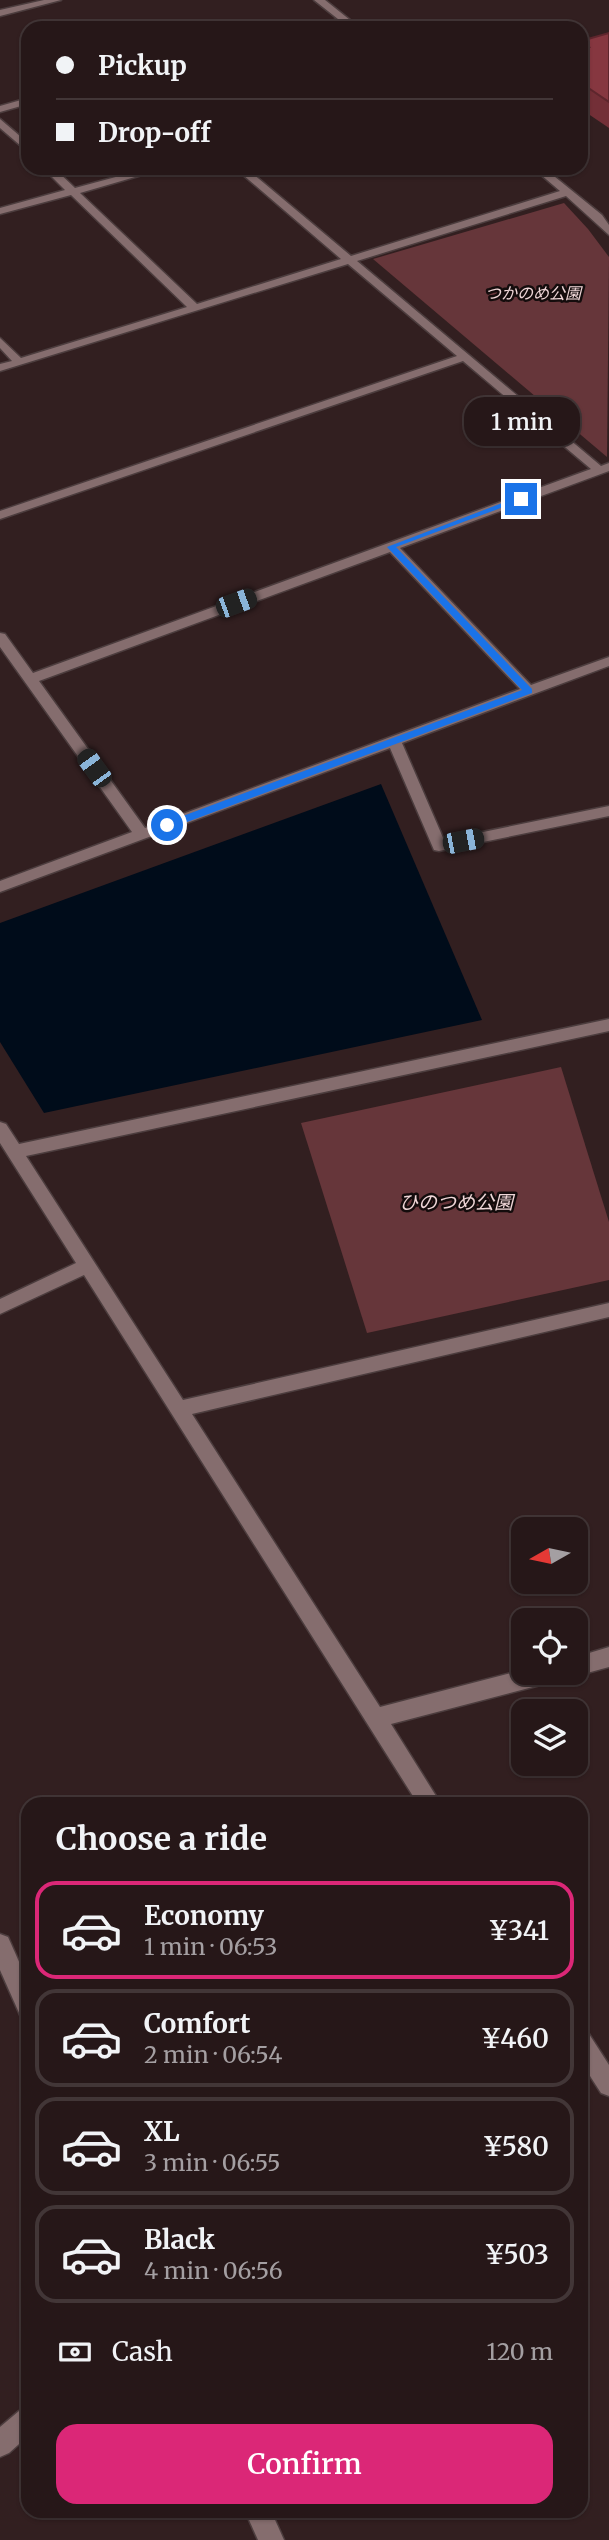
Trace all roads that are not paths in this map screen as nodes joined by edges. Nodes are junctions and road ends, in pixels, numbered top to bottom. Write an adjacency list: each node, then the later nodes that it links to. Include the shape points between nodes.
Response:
1 (56, 0): 3 (street)
2 (318, 0): 4 (street)
3 (0, 13)
4 (345, 20): 5 (street)
5 (341, 21)
6 (21, 103): 7 (street)
7 (0, 108)
8 (0, 122): 9 (street)
9 (21, 142)
10 (55, 175): 14 (street)
11 (135, 175): 14 (street)
12 (248, 175): 18 (street)
13 (547, 175): 15 (street)
14 (73, 192): 16 (street); 19 (street)
15 (569, 192): 17 (street); 18 (street)
16 (0, 211)
17 (609, 232)
18 (349, 260): 19 (street); 21 (street)
19 (195, 307): 22 (street)
20 (0, 341): 22 (street)
21 (465, 357): 24 (street); 25 (street)
22 (19, 362): 23 (street)
23 (0, 368)
24 (604, 469): 26 (street)
25 (0, 515)
26 (391, 547): 29 (street); 30 (street)
27 (0, 637): 29 (street)
28 (609, 661): 30 (street)
29 (31, 679): 33 (street)
30 (528, 691): 31 (street)
31 (394, 741): 32 (street, via 439,846); 33 (street)
32 (609, 811)
33 (142, 835): 34 (street)
34 (0, 887)
35 (609, 1025): 37 (street)
36 (0, 1129): 37 (street)
37 (15, 1152): 38 (street)
38 (86, 1266): 39 (street); 41 (street)
39 (0, 1307)
40 (609, 1310): 41 (street)
41 (179, 1409): 45 (street)
42 (609, 1657): 43 (street)
43 (588, 1663)
44 (511, 1683): 45 (street)
45 (375, 1718): 46 (street)
46 (426, 1797)
47 (0, 1945): 48 (street)
48 (21, 1992)
49 (588, 2053): 50 (street)
50 (609, 2085)
51 (21, 2426): 52 (street)
52 (0, 2444)
53 (261, 2518): 54 (street)
54 (271, 2540)

